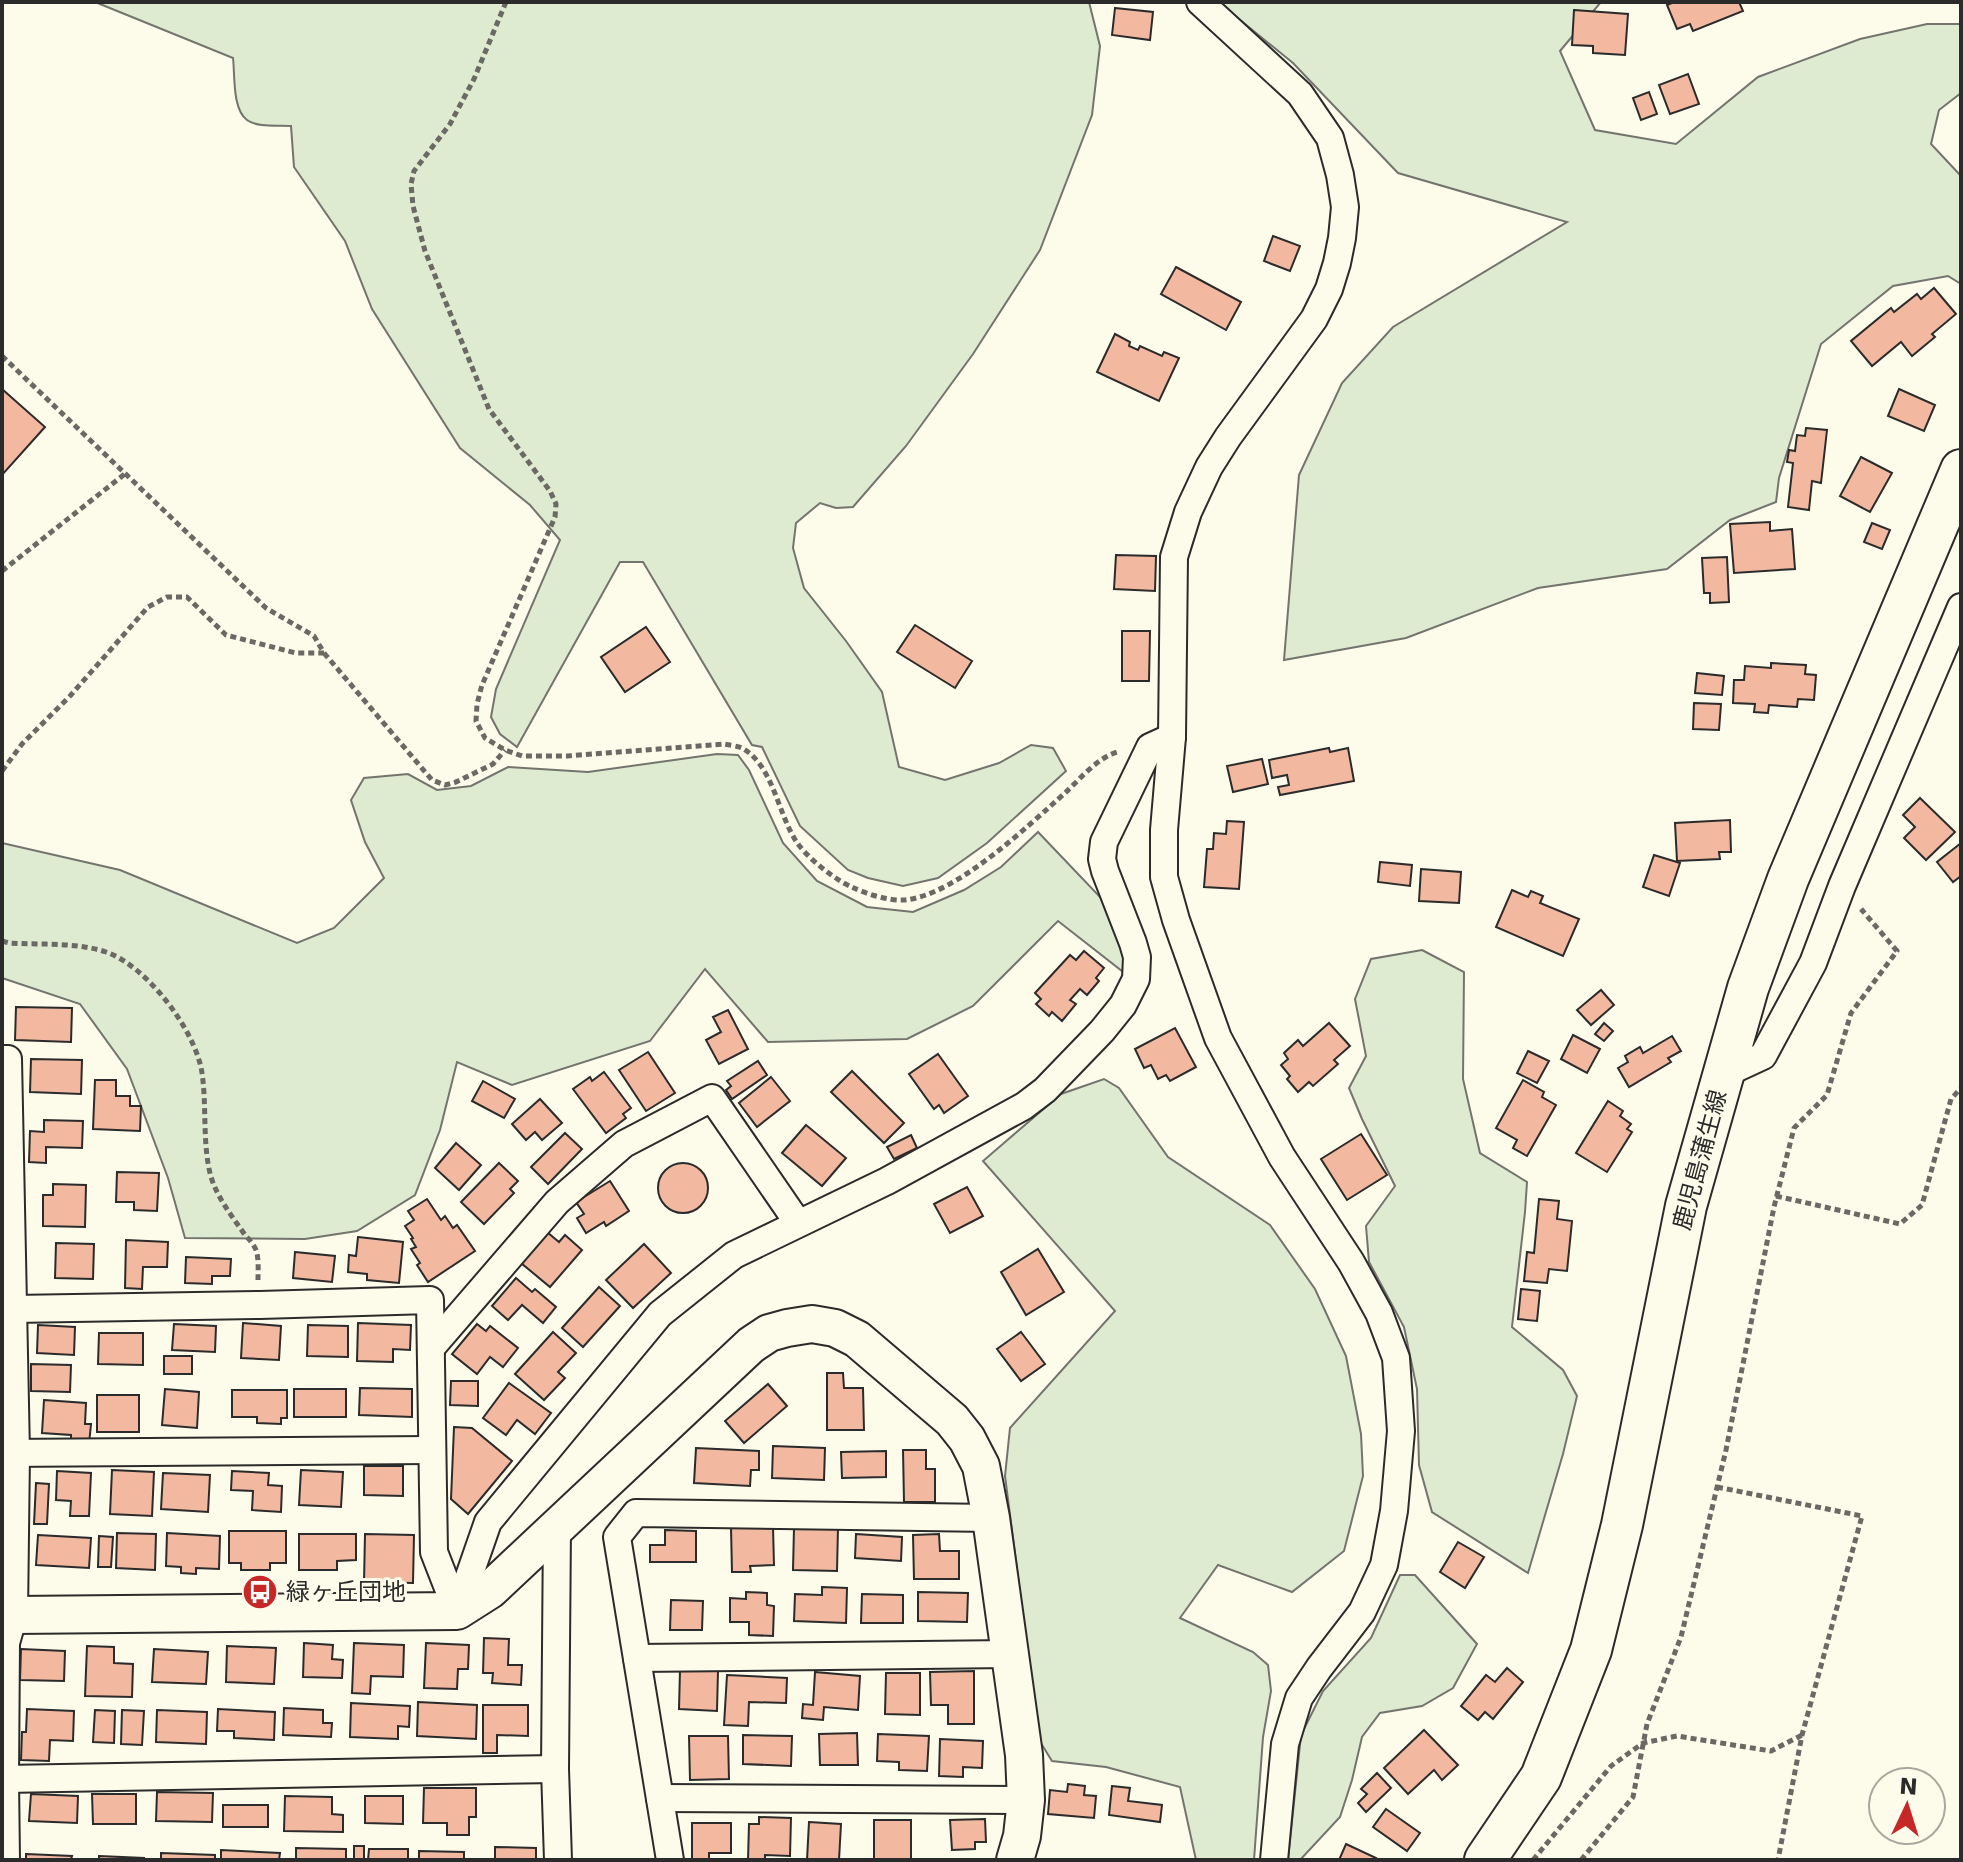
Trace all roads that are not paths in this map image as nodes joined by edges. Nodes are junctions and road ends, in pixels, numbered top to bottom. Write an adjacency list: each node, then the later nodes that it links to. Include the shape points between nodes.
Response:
1 (1200, 2): 4 (street, via 1300,94 1330,138 1345,207 1337,263 1314,319 1228,437 1188,512 1174,557)
2 (1961, 470): 6 (main road, 鹿児島蒲生線, via 1788,879)
3 (1961, 607): 6 (street, via 1813,963 1763,1056)
4 (1161, 742): 7 (street, via 1104,842 1105,871 1137,957 1136,979 1123,1005 1024,1106); 26 (street, via 1164,877 1218,1038 1282,1157 1351,1262 1396,1358 1401,1431 1384,1565 1362,1612 1299,1698 1285,1744)
5 (2, 1059): 8 (street, via 8,1059)
6 (1722, 1075): 27 (main road, 鹿児島蒲生線, via 1686,1206 1622,1525 1591,1650 1541,1777)
7 (798, 1223): 9 (street, via 712,1098 624,1144 557,1202); 14 (street, via 734,1255 660,1314 488,1522)
8 (13, 1309): 9 (street, via 430,1300); 11 (street)
9 (431, 1348): 10 (street)
10 (431, 1450): 11 (street); 14 (street, via 434,1552)
11 (9, 1453): 15 (street)
12 (991, 1518): 13 (street, via 981,1466 952,1420 857,1339 812,1324 769,1333 751,1345); 16 (street); 17 (street, via 636,1513 617,1537)
13 (557, 1526): 14 (street, via 490,1590); 18 (street)
14 (457, 1611): 15 (street)
15 (8, 1616): 19 (street)
16 (1010, 1654): 17 (street); 21 (street)
17 (637, 1658): 20 (street)
18 (555, 1769): 19 (street); 23 (street)
19 (5, 1779): 22 (street)
20 (660, 1798): 21 (street); 24 (street)
21 (1026, 1800): 25 (street)
22 (6, 1860)
23 (558, 1860)
24 (670, 1860)
25 (1015, 1860)
26 (1274, 1860)
27 (1485, 1860)

